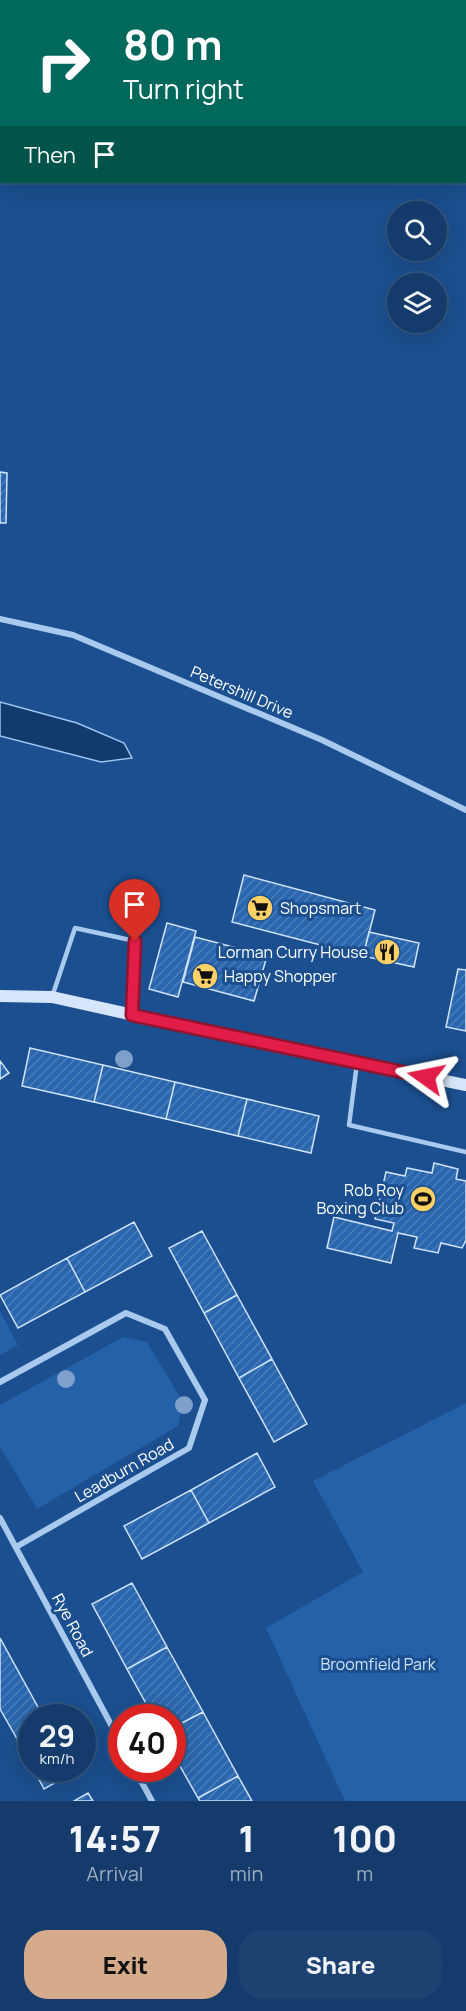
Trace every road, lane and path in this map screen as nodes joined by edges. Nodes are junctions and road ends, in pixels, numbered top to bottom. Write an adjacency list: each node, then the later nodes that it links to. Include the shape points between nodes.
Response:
1 (0, 619): 2 (street, Petershill Drive, via 73,635 322,740)
2 (466, 810)
3 (0, 996): 4 (street)
4 (52, 997): 5 (street); 5 (lane, via 75,928 135,941)
5 (132, 1015): 6 (street)
6 (357, 1064): 7 (street); 8 (lane, via 349,1125)
7 (466, 1085)
8 (466, 1152)
9 (0, 1382): 11 (street, Leadburn Road, via 126,1313 165,1329 205,1400 189,1448)
10 (0, 1518): 11 (street, Rye Road)
11 (16, 1547): 12 (street, Rye Road)
12 (108, 1719)
13 (142, 1782): 14 (street)
14 (152, 1801)

